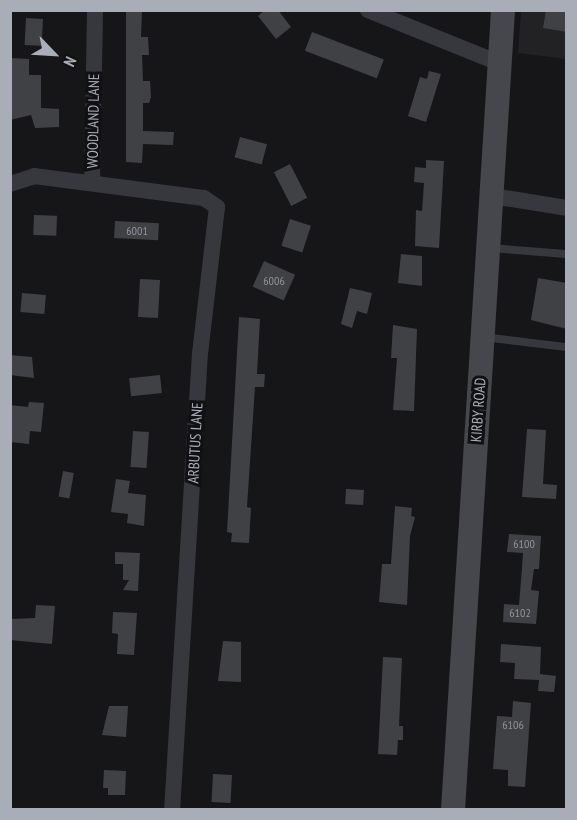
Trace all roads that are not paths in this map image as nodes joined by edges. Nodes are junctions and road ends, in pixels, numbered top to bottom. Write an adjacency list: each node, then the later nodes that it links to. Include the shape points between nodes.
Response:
1 (95, 10): 5 (street, WOODLAND LANE)
2 (368, 10): 4 (street)
3 (503, 10): 4 (main road, KIRBY ROAD)
4 (499, 63): 7 (main road, KIRBY ROAD)
5 (92, 183): 6 (street, WOODLAND LANE, via 34,176); 13 (street, ARBUTUS LANE, via 204,198 217,207 201,342)
6 (10, 184)
7 (493, 196): 8 (street); 9 (main road, KIRBY ROAD)
8 (567, 208)
9 (490, 248): 10 (lane); 11 (main road, KIRBY ROAD)
10 (567, 254)
11 (483, 337): 12 (lane); 14 (main road, KIRBY ROAD)
12 (567, 347)
13 (172, 810)
14 (453, 810)

